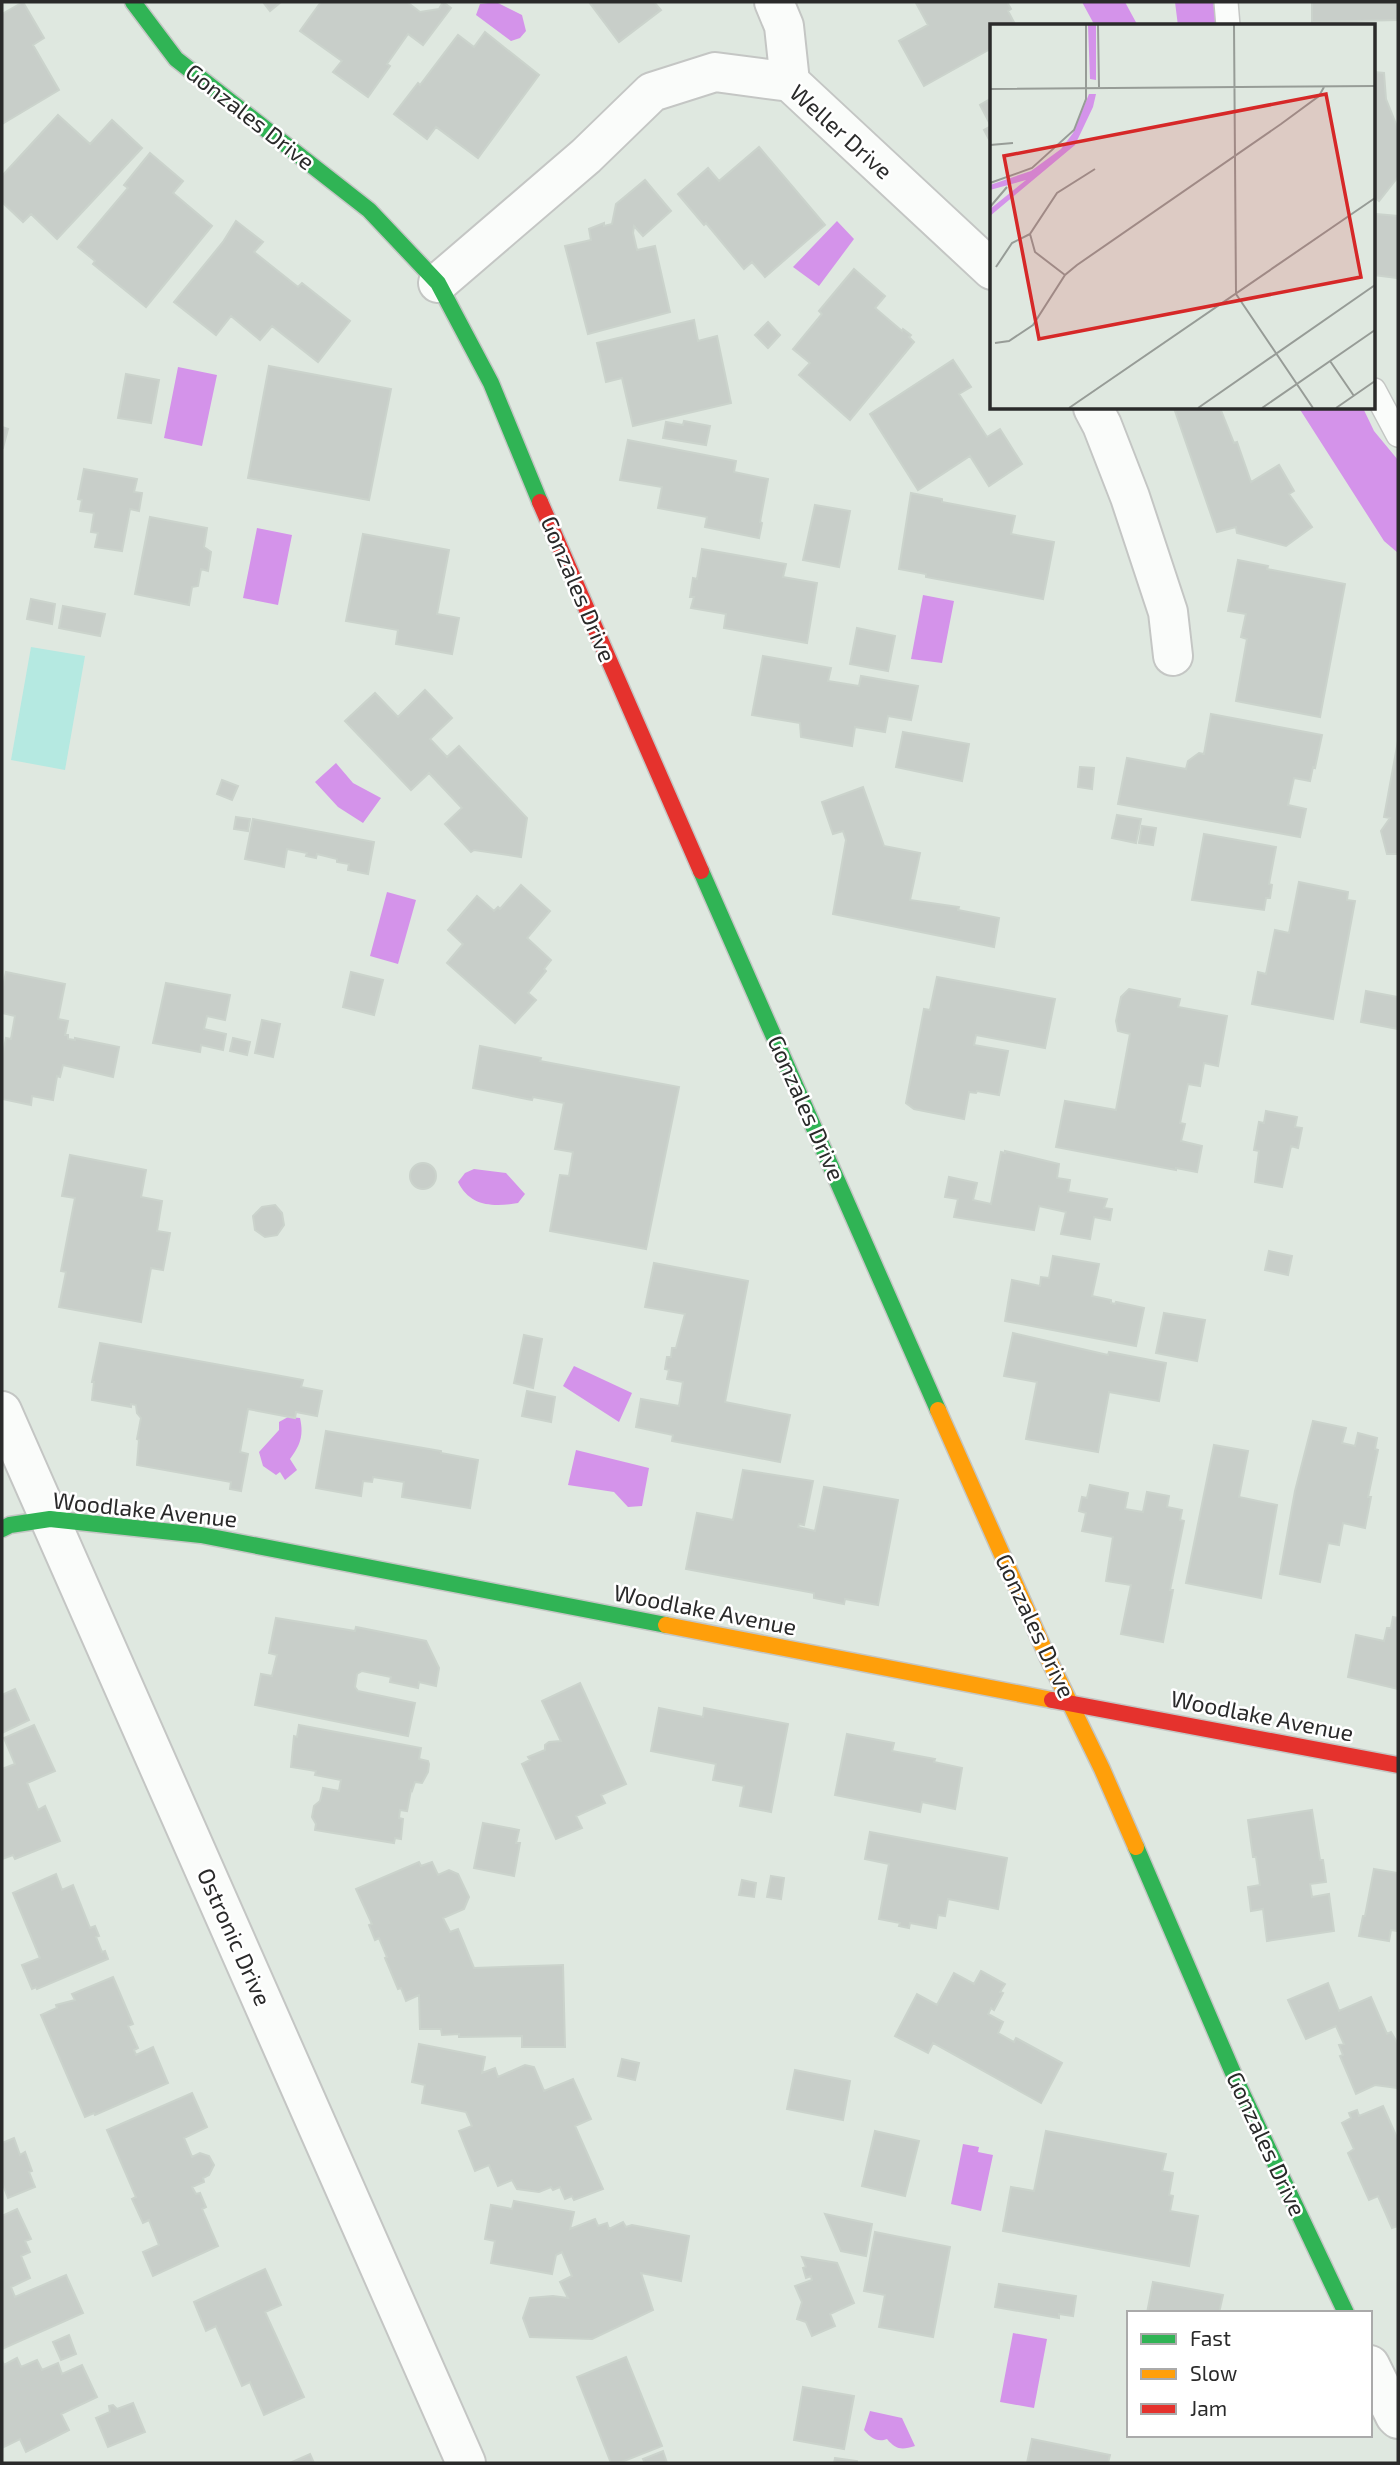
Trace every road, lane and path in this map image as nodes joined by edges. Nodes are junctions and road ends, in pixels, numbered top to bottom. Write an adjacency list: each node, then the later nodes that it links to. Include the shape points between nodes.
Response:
1 (133, 2): 7 (street, Gonzales Drive, via 176,59 369,210)
2 (774, 2): 5 (street, via 784,26)
3 (1226, 2): 4 (lane)
4 (1228, 24)
5 (790, 82): 6 (street, Weller Drive); 7 (street, Weller Drive, via 715,72 652,92 586,156)
6 (990, 268)
7 (438, 283): 15 (street, Gonzales Drive, via 491,383 555,539)
8 (1376, 394): 10 (lane)
9 (1094, 410): 11 (street, via 1130,497 1168,612)
10 (1398, 435)
11 (1172, 656)
12 (2, 1411): 13 (street, Ostronic Drive)
13 (50, 1519): 14 (street, Woodlake Avenue); 15 (street, Woodlake Avenue, via 201,1535); 20 (street, Ostronic Drive)
14 (2, 1529)
15 (1071, 1704): 16 (street, Woodlake Avenue); 17 (street, Gonzales Drive, via 1240,2089)
16 (1398, 1765)
17 (1345, 2311)
18 (1372, 2369): 19 (street)
19 (1398, 2419)
20 (466, 2463)

